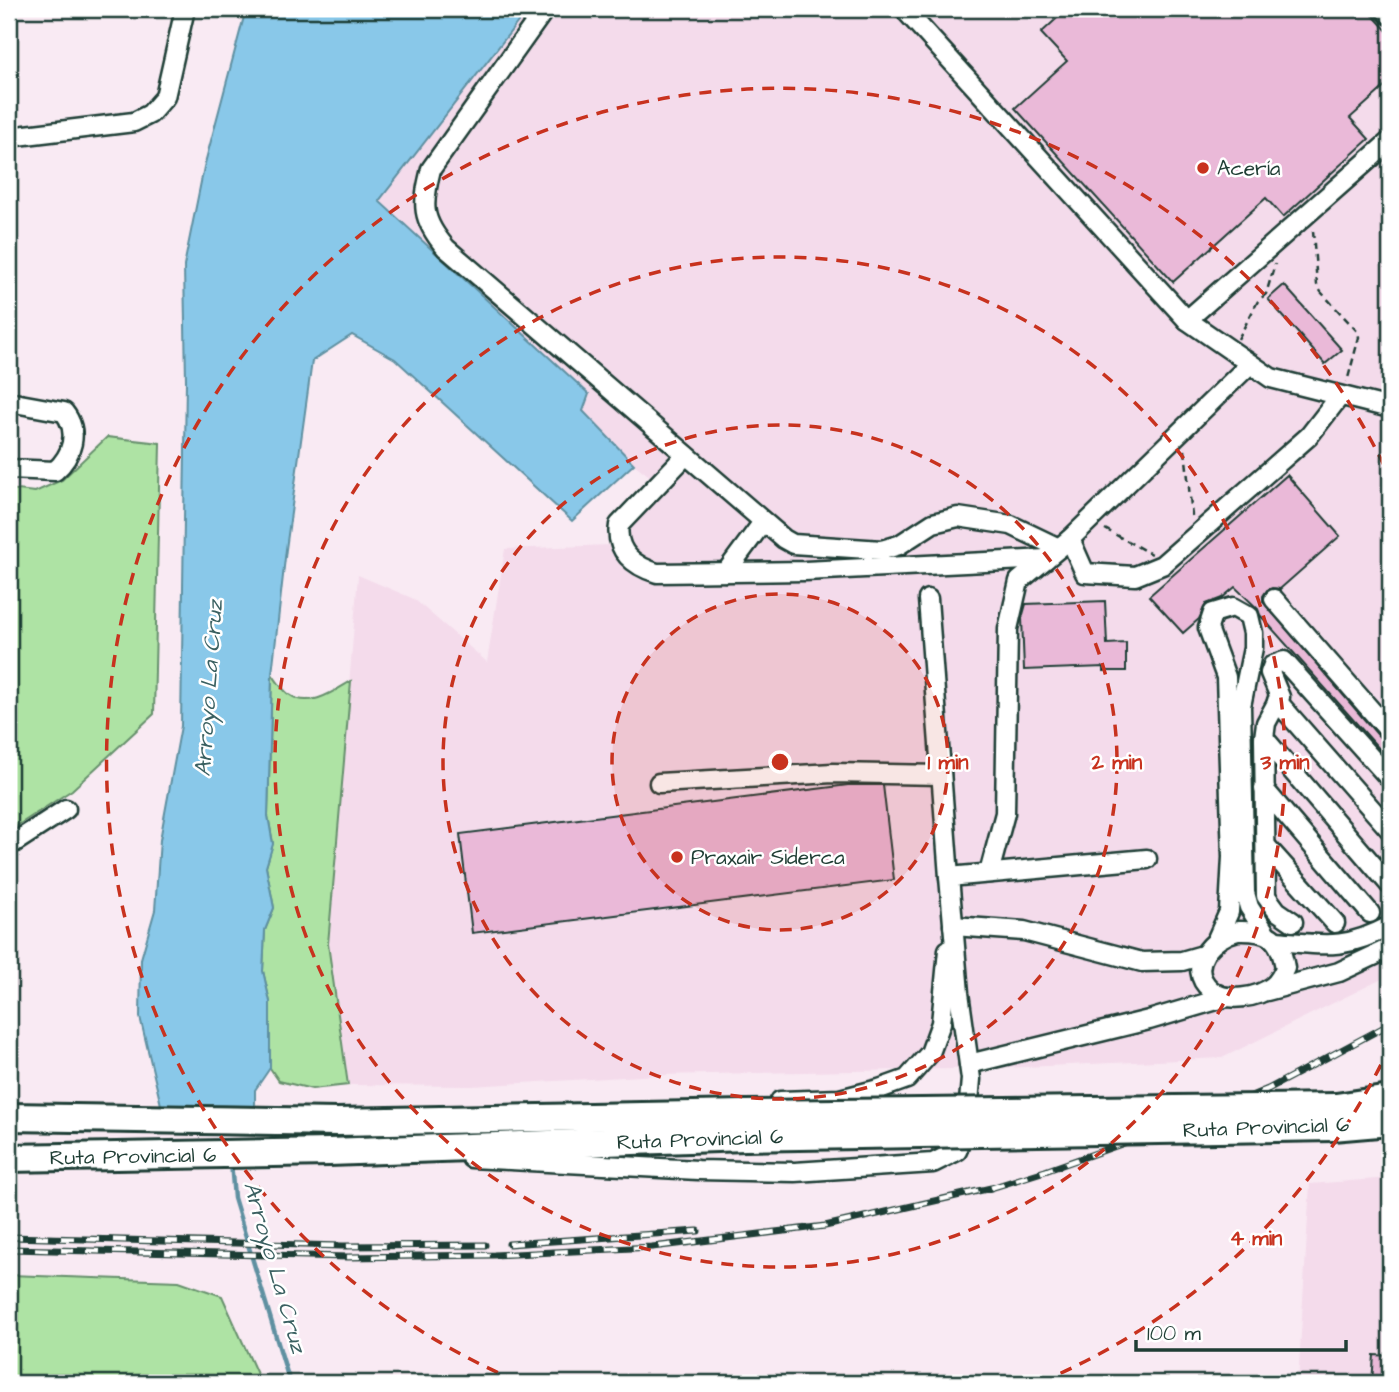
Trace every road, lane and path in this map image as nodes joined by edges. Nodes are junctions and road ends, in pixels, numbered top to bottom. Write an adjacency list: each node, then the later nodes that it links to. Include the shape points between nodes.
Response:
1 (185, 9): 6 (lane, via 165,97 150,114 134,122)
2 (545, 9): 17 (lane, via 431,169 425,194 430,229 446,248)
3 (904, 9): 10 (lane)
4 (1384, 9): 5 (lane)
5 (1390, 15)
6 (9, 137)
7 (1390, 141): 8 (lane)
8 (1311, 211): 9 (lane); 13 (path, via 1317,285 1359,337)
9 (1278, 240): 10 (lane); 11 (path, via 1279,254 1266,294)
10 (1187, 320): 11 (lane)
11 (1231, 350): 12 (lane)
12 (1250, 364): 13 (lane, via 1271,378); 16 (lane)
13 (1345, 398): 15 (lane); 21 (lane, via 1309,436)
14 (9, 402): 18 (lane, via 64,412 70,420 72,449 55,471)
15 (1390, 408)
16 (1182, 430): 19 (lane); 21 (path)
17 (686, 455): 20 (lane); 24 (lane, via 619,525 617,538 632,559 657,573)
18 (9, 469)
19 (1090, 520): 22 (lane); 23 (path)
20 (763, 522): 22 (lane, via 793,544 882,550 899,545 933,523 969,518 1011,524); 24 (lane)
21 (1194, 537): 23 (lane)
22 (1059, 549): 23 (lane, via 1085,573 1135,576); 24 (lane, via 805,571); 42 (lane, via 1019,581 1008,629 1005,813)
23 (1166, 562)
24 (726, 572)
25 (928, 599): 33 (lane)
26 (1274, 599): 31 (lane)
27 (1253, 648): 28 (lane); 29 (lane); 51 (lane, via 1249,616 1233,607 1213,613 1208,628 1226,677 1232,857 1229,912)
28 (1270, 673): 29 (lane); 30 (lane, via 1279,691); 34 (lane, via 1273,665 1284,661)
29 (1245, 681): 50 (lane, via 1241,706 1245,893)
30 (1277, 701): 32 (lane); 38 (lane)
31 (1390, 732)
32 (1264, 738): 36 (lane); 44 (lane)
33 (941, 775): 35 (lane, via 833,773); 43 (lane)
34 (1390, 779)
35 (659, 783)
36 (1264, 789): 40 (lane); 45 (lane)
37 (66, 808): 39 (lane)
38 (1390, 830)
39 (9, 846)
40 (1267, 846): 46 (lane, via 1266,895 1277,911); 47 (lane)
41 (1147, 859): 42 (lane)
42 (989, 873): 43 (lane)
43 (949, 877): 48 (lane)
44 (1390, 885)
45 (1370, 913)
46 (1293, 922)
47 (1335, 923)
48 (953, 926): 53 (lane, via 1024,930 1142,962); 56 (lane); 61 (lane, via 945,959 941,1023 930,1053 907,1079 840,1098)
49 (1390, 926): 50 (lane, via 1335,946)
50 (1270, 937): 51 (lane, via 1238,931); 54 (lane, via 1285,968)
51 (1217, 939): 53 (lane)
52 (1390, 948): 54 (lane, via 1339,972)
53 (1203, 955): 55 (lane, via 1204,982 1212,992)
54 (1264, 992): 55 (lane)
55 (1227, 997): 56 (lane)
56 (969, 1063): 65 (lane, via 967,1125 957,1151 933,1163 740,1171)
57 (1390, 1101): 60 (highway)
58 (9, 1108): 62 (highway)
59 (9, 1117): 62 (highway, Ruta Provincial 6)
60 (1334, 1117): 63 (highway, Ruta Provincial 6, bridge); 64 (highway)
61 (525, 1118): 62 (highway, Ruta Provincial 6); 63 (highway, Ruta Provincial 6)
62 (148, 1121)
63 (745, 1125): 65 (highway, Ruta Provincial 6)
64 (1390, 1125)
65 (337, 1152): 66 (highway, Ruta Provincial 6)
66 (9, 1158)

